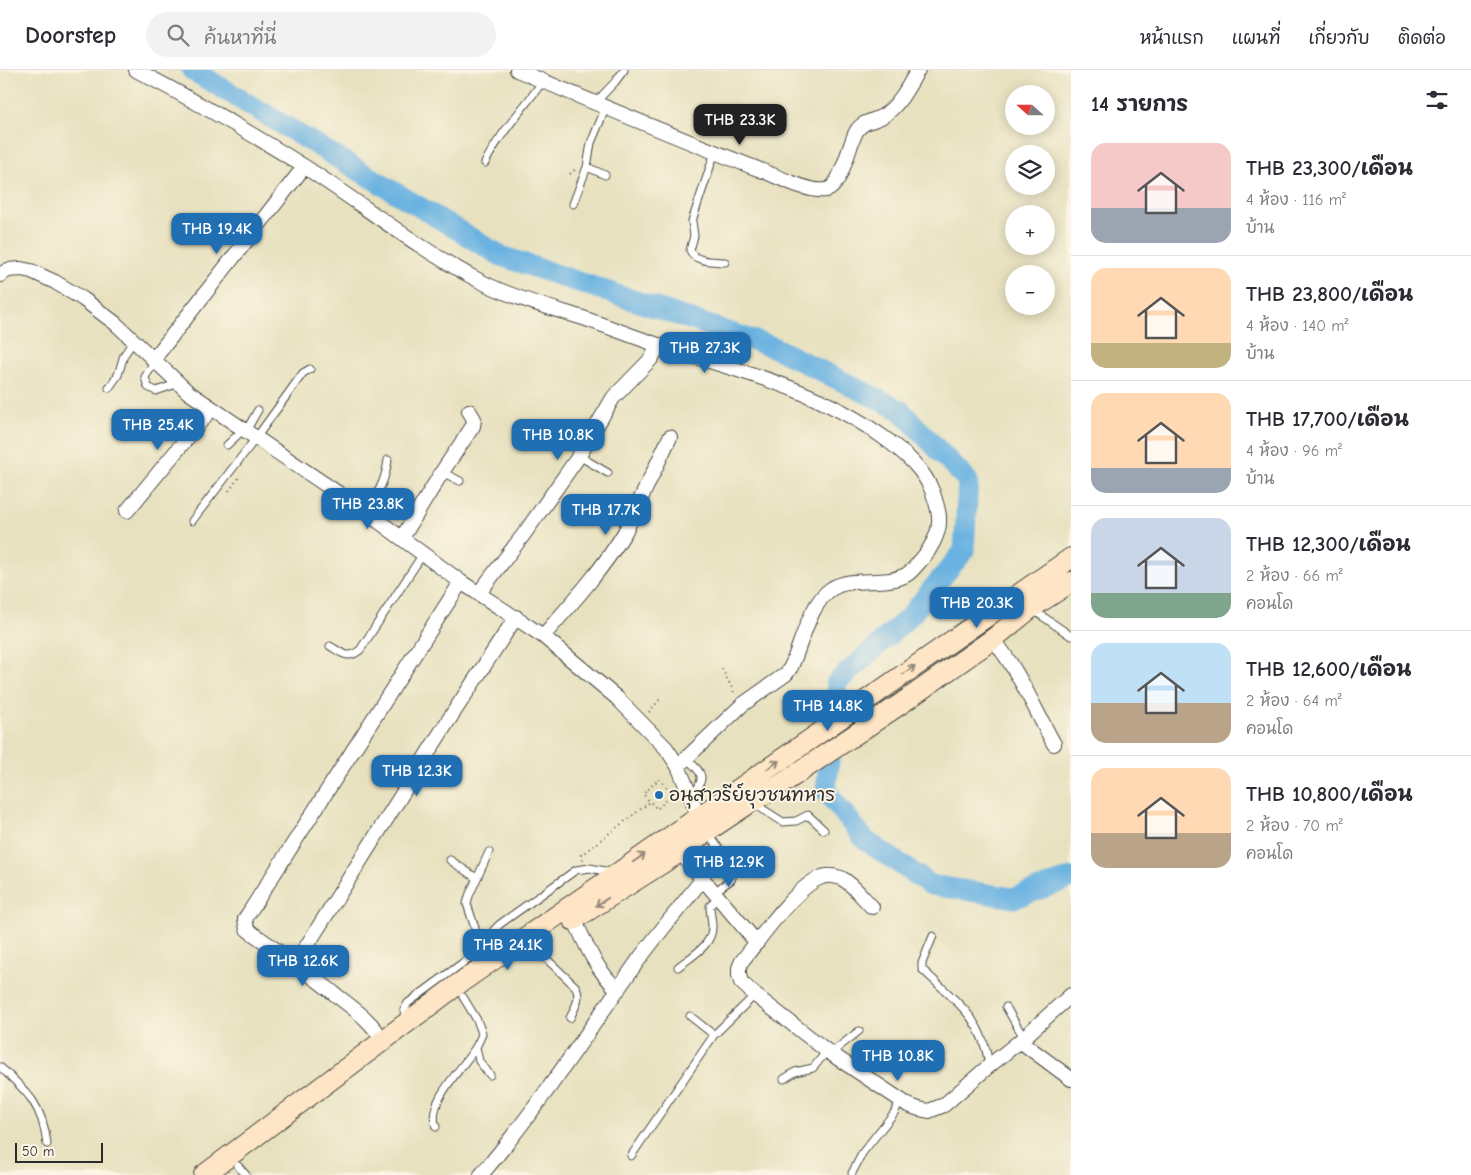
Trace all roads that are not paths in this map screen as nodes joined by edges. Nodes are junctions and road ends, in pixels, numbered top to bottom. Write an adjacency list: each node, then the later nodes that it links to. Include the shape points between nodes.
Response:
1 (136, 70): 9 (street, via 233,123)
2 (517, 70): 5 (street)
3 (624, 70): 6 (lane)
4 (918, 70): 7 (street, via 888,113 858,128 833,188 803,186)
5 (543, 81): 6 (street); 8 (lane, via 506,128)
6 (600, 105): 7 (street); 10 (lane)
7 (715, 152): 13 (lane, via 692,220 694,236 690,250 695,257)
8 (485, 163)
9 (304, 167): 16 (street, via 455,268 490,287); 17 (street)
10 (586, 167): 11 (lane); 12 (lane)
11 (605, 175)
12 (573, 204)
13 (725, 262)
14 (0, 274): 15 (street, via 21,269 55,282 115,323)
15 (133, 342): 17 (street); 20 (lane)
16 (659, 345): 27 (street, via 613,398); 48 (street, via 805,392 872,429 911,458 928,481 938,508 939,524 928,553 908,574 896,579 839,585 829,591 818,604 791,667 775,683 742,705)
17 (154, 361): 19 (street); 19 (lane, via 145,377 148,387 156,391)
18 (310, 369): 24 (lane)
19 (179, 384): 21 (street)
20 (109, 388)
21 (211, 409): 24 (street); 32 (street)
22 (258, 410): 24 (lane)
23 (469, 412): 29 (street, via 474,419 473,426)
24 (248, 433): 26 (lane); 33 (street); 34 (lane)
25 (670, 437): 44 (street, via 618,545)
26 (227, 445)
27 (579, 456): 30 (lane); 40 (street)
28 (388, 460): 33 (lane, via 382,486)
29 (442, 472): 31 (lane); 35 (street)
30 (608, 473)
31 (460, 481)
32 (127, 511)
33 (366, 512): 35 (street)
34 (192, 521)
35 (402, 538): 36 (street)
36 (424, 554): 38 (street); 46 (lane, via 360,650 349,656)
37 (1071, 558): 50 (main road, one-way to 37, via 797,748)
38 (460, 582): 40 (street); 65 (street, via 245,919 247,930)
39 (1068, 588): 41 (main road)
40 (480, 594): 42 (street)
41 (1031, 608): 43 (lane); 45 (main road)
42 (516, 616): 44 (street); 65 (street)
43 (1070, 634)
44 (543, 636): 48 (street, via 617,698)
45 (993, 638): 47 (street, via 1014,667); 49 (main road, via 902,703)
46 (330, 646)
47 (1054, 744)
48 (682, 763): 50 (street)
49 (751, 802): 50 (main road); 51 (lane, via 783,822 810,816)
50 (702, 824): 53 (main road); 55 (main road, one-way to 50); 58 (lane, via 734,871 731,880)
51 (824, 830)
52 (489, 852): 56 (lane)
53 (680, 852): 57 (street); 60 (main road, one-way to 60)
54 (450, 860): 56 (lane)
55 (617, 873): 64 (lane, via 590,868 576,870 500,924); 74 (main road)
56 (476, 878): 64 (lane, via 467,904)
57 (703, 878): 58 (street); 67 (street)
58 (716, 894): 62 (street); 66 (lane, via 710,906 712,926 707,944)
59 (872, 907): 62 (street, via 840,878 821,877 792,899)
60 (574, 919): 63 (main road); 67 (street, via 594,962)
61 (933, 936): 81 (lane, via 922,969 970,1015 985,1043)
62 (757, 943): 68 (street, via 742,962 738,975)
63 (534, 947): 70 (main road); 73 (lane, via 576,987 578,1003)
64 (482, 949): 74 (lane, via 408,1003 404,1010)
65 (296, 963): 78 (street, via 376,1028)
66 (678, 967)
67 (618, 990): 93 (street, via 553,1083)
68 (755, 995): 76 (lane); 80 (street)
69 (1071, 995): 77 (street)
70 (463, 997): 79 (lane, via 481,1027 481,1038); 90 (main road, via 363,1069)
71 (1006, 1007): 77 (lane)
72 (690, 1016): 76 (lane)
73 (570, 1018)
74 (405, 1024): 78 (main road)
75 (858, 1031): 80 (lane)
76 (714, 1035): 89 (lane)
77 (1022, 1039): 81 (street); 85 (street)
78 (383, 1041): 92 (main road)
79 (476, 1047): 83 (lane, via 479,1061); 87 (lane, via 453,1076 440,1100 434,1114)
80 (829, 1052): 84 (lane, via 813,1068 795,1072); 86 (street)
81 (989, 1066): 86 (street, via 953,1099 937,1108 919,1109)
82 (0, 1067): 88 (lane, via 35,1103 42,1115)
83 (490, 1075)
84 (784, 1079)
85 (1071, 1079)
86 (900, 1101): 91 (lane)
87 (436, 1127)
88 (47, 1144)
89 (630, 1156)
90 (237, 1172)
91 (852, 1173)
92 (204, 1175)
93 (481, 1175)

